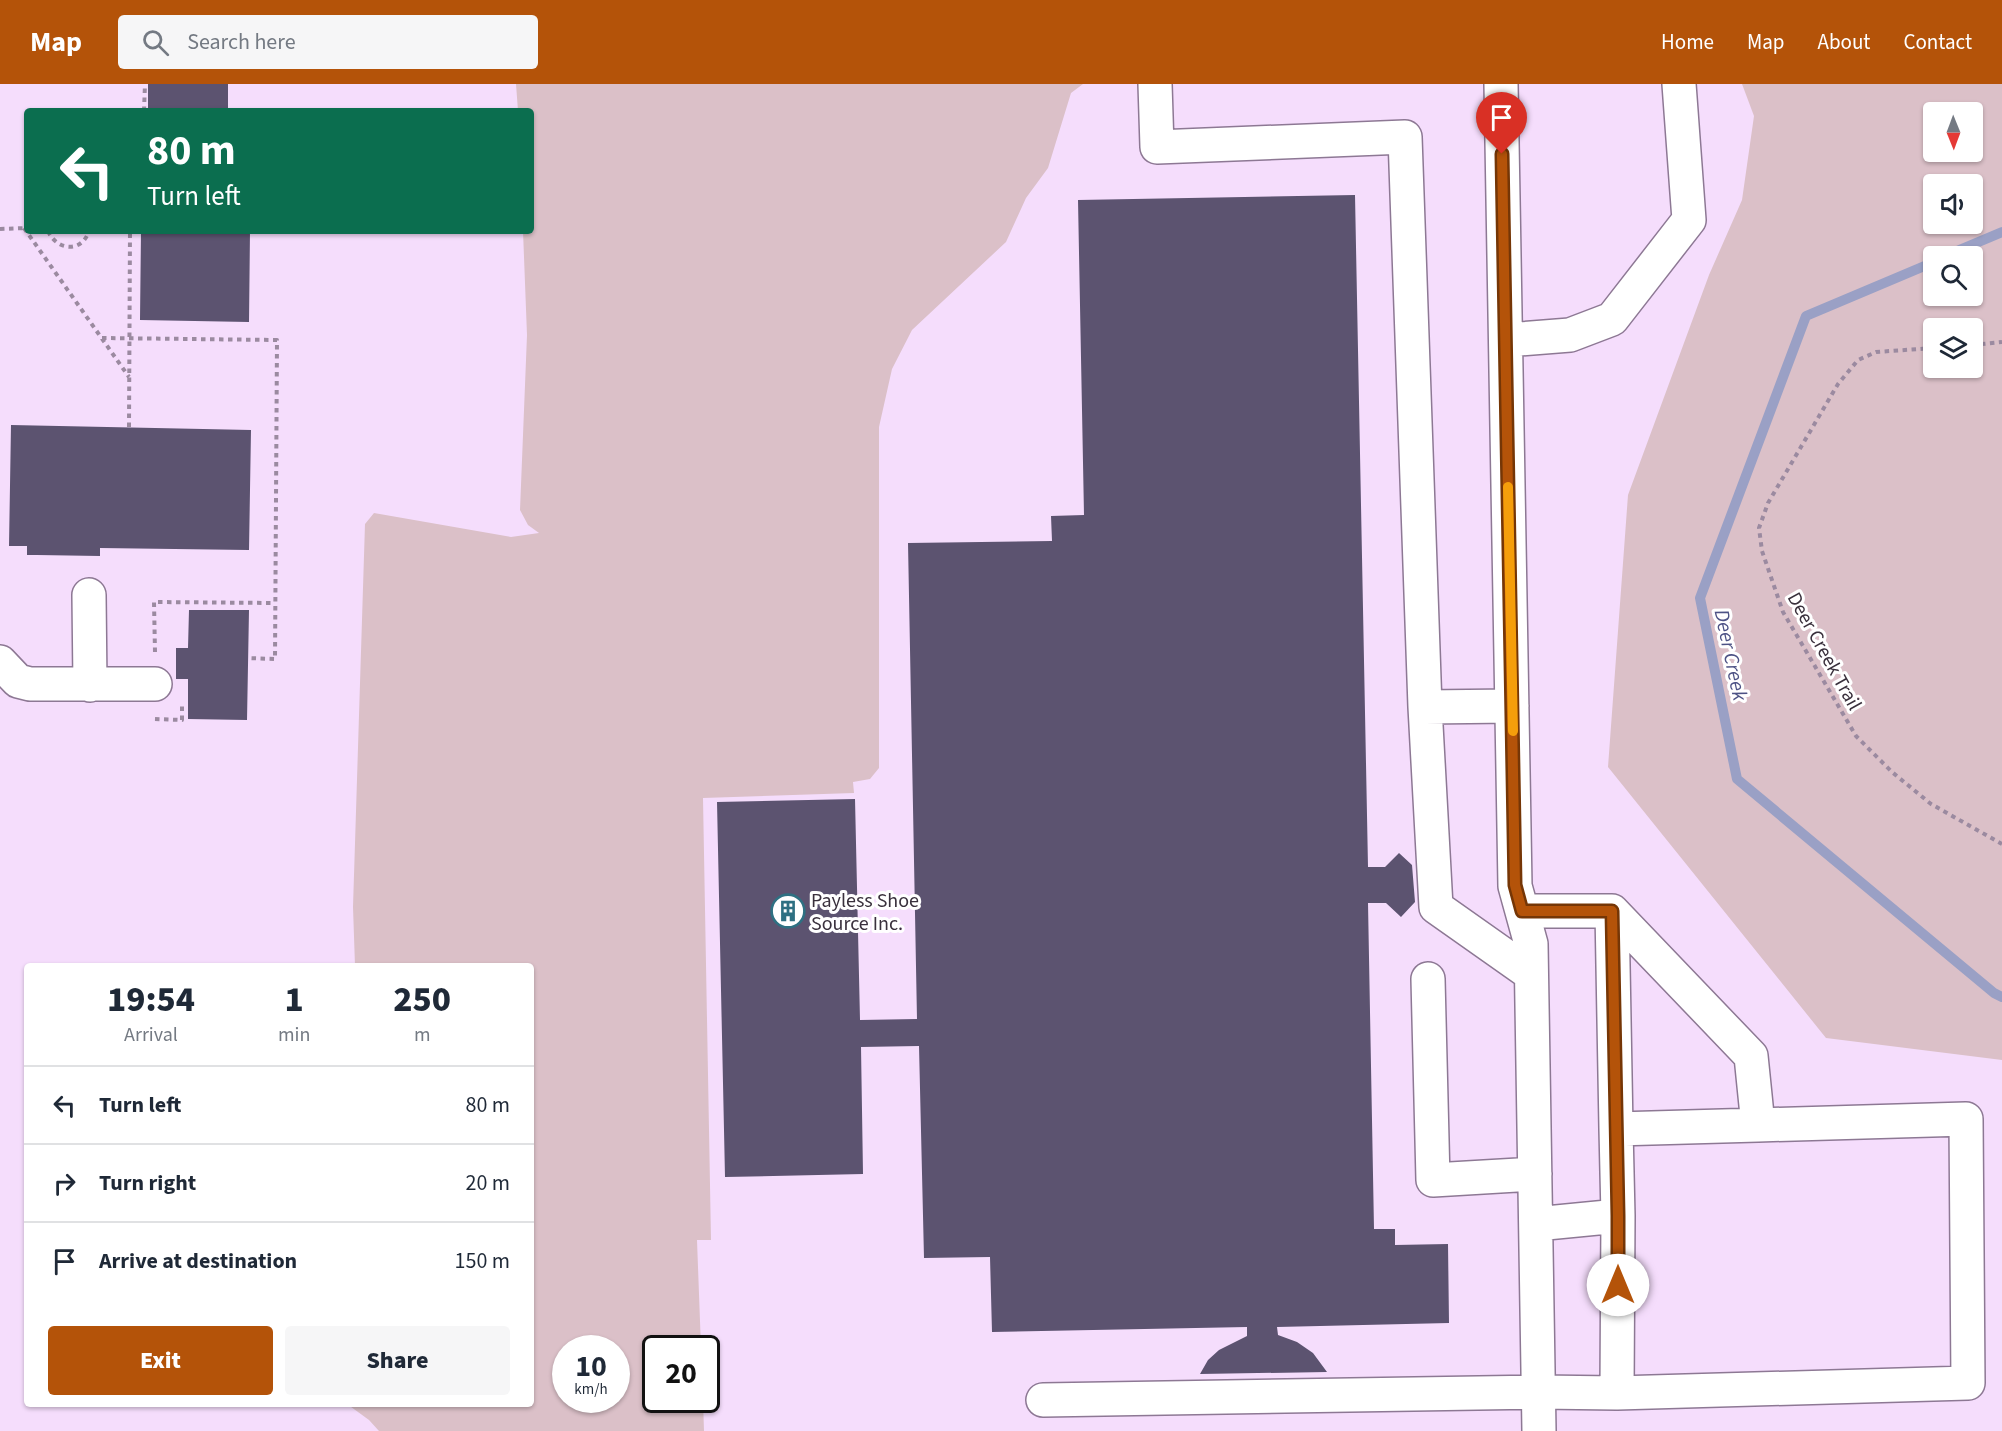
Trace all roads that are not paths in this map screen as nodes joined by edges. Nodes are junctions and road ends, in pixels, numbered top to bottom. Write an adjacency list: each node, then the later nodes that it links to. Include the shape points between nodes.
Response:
1 (1155, 84): 10 (lane, via 1157,147 1405,137)
2 (1501, 84): 4 (lane)
3 (1679, 84): 4 (lane, via 1689,220 1612,319 1570,335)
4 (1506, 340): 9 (lane)
5 (89, 595): 7 (lane)
6 (0, 662): 7 (lane, via 18,681 30,684)
7 (90, 684): 8 (lane)
8 (169, 692)
9 (1512, 706): 10 (lane); 11 (lane, via 1515,885)
10 (1425, 707): 13 (lane, via 1436,907)
11 (1522, 911): 12 (lane); 13 (lane, via 1531,944)
12 (1612, 911): 15 (lane, via 1751,1056); 16 (lane)
13 (1531, 974): 17 (lane)
14 (1428, 980): 17 (lane, via 1433,1179)
15 (1758, 1125): 16 (lane); 21 (lane, via 1965,1119 1968,1383)
16 (1616, 1129): 18 (lane)
17 (1535, 1174): 19 (lane)
18 (1618, 1216): 19 (lane); 21 (lane)
19 (1536, 1224): 20 (lane)
20 (1539, 1392): 21 (lane); 22 (lane); 23 (lane)
21 (1617, 1393)
22 (1043, 1400)
23 (1539, 1431)

